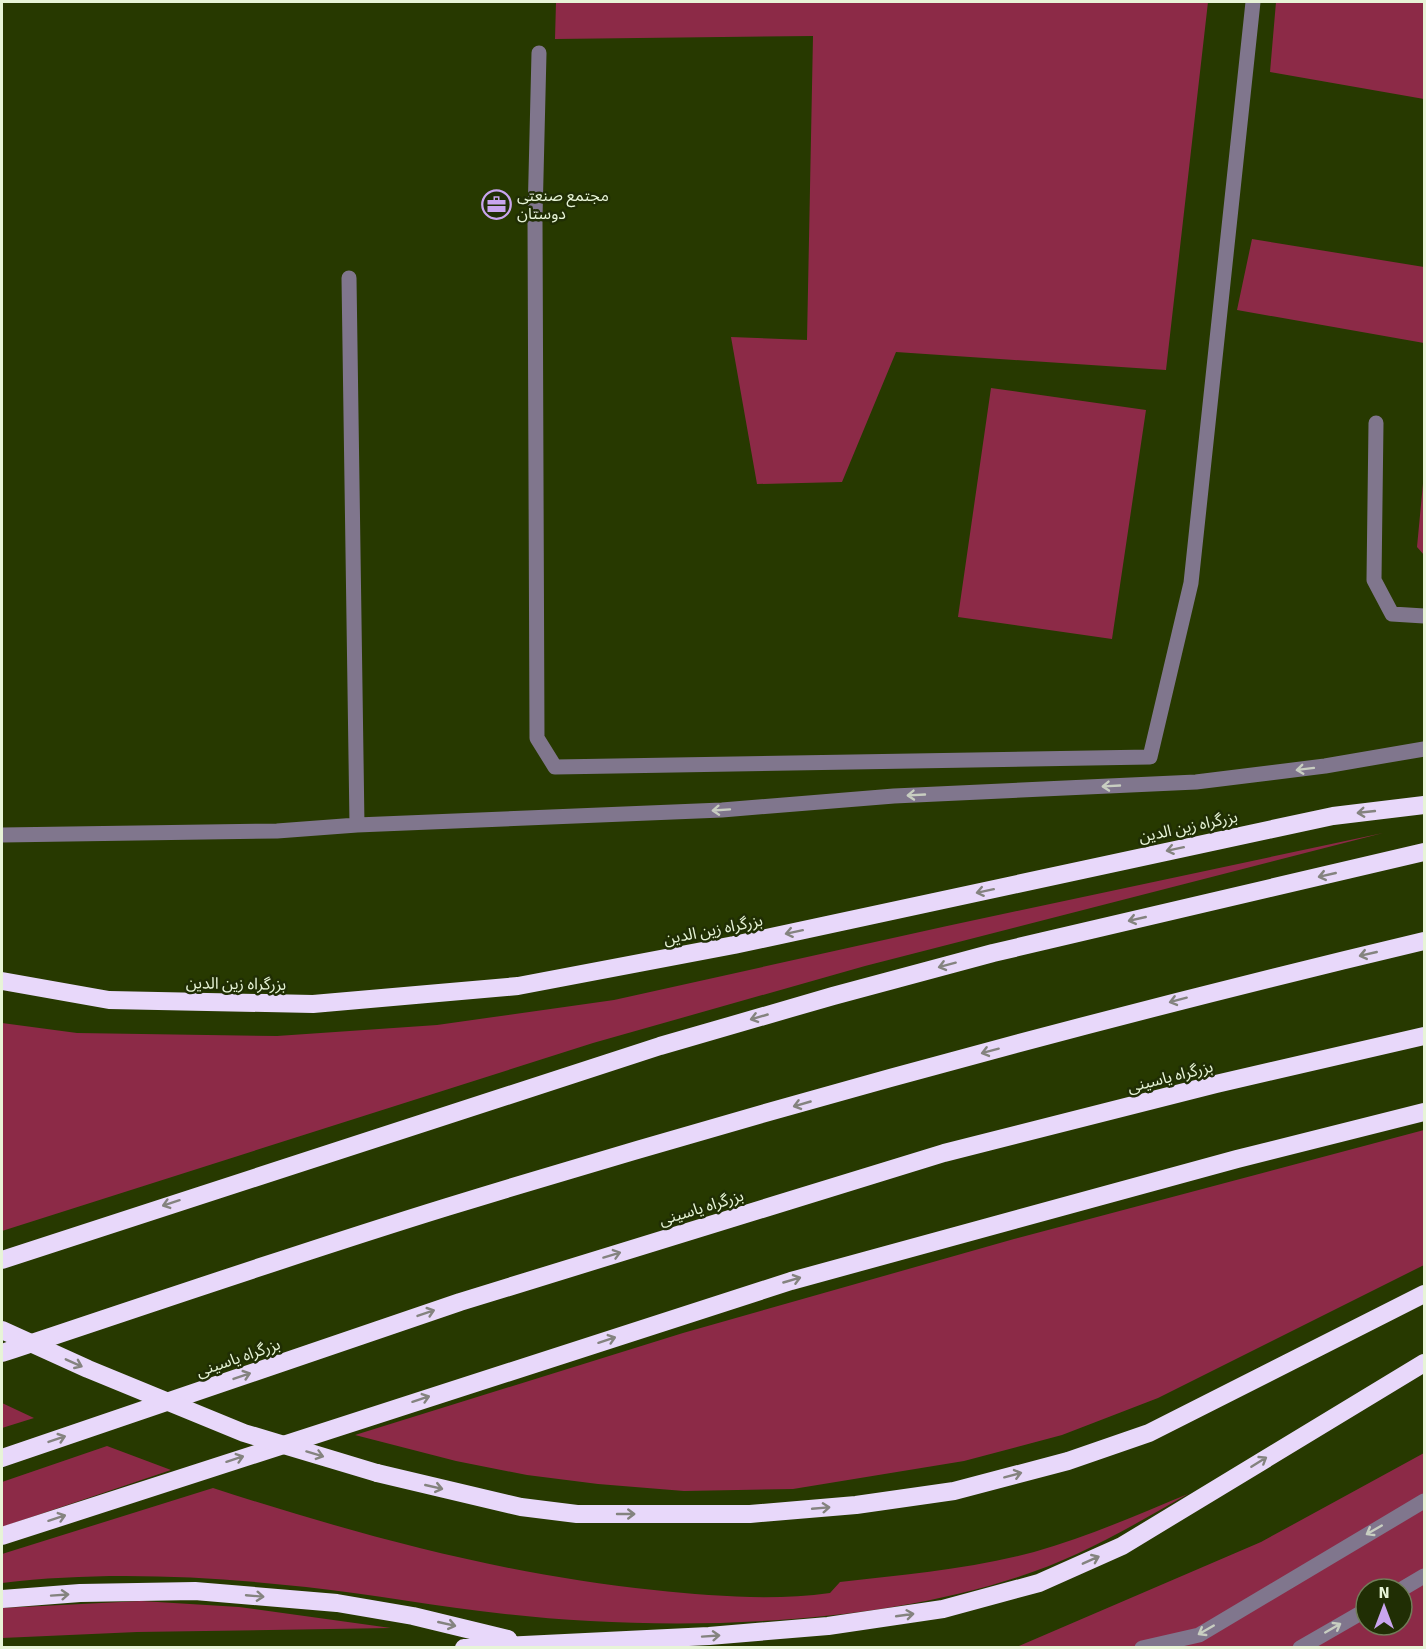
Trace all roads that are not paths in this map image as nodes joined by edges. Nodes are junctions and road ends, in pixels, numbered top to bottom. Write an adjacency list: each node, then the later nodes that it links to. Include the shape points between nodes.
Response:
1 (1253, 2): 2 (lane, via 1191,584 1149,757 555,767 537,738)
2 (538, 53)
3 (349, 278): 8 (lane)
4 (1376, 423): 5 (lane, via 1374,580 1392,614)
5 (1425, 616)
6 (1425, 749): 8 (lane, one-way to 8, via 1196,782 894,796 722,810)
7 (1425, 806): 12 (highway, بزرگراه زین الدین, one-way to 12, via 1333,816 734,945 518,986 314,1004 109,1000)
8 (357, 825): 9 (lane, via 277,831)
9 (2, 835)
10 (1425, 852): 15 (highway, one-way to 15, via 993,953 832,996 660,1046)
11 (1425, 941): 18 (highway, one-way to 18, via 1181,999 697,1134 446,1208)
12 (2, 981)
13 (1425, 1036): 20 (highway, بزرگراه یاسینی, one-way to 13, via 460,1302 944,1153)
14 (1425, 1112): 22 (highway, one-way to 14, via 790,1281)
15 (2, 1260)
16 (1425, 1294): 17 (highway, one-way to 16, bridge, via 244,1433 377,1473 521,1507 577,1514 750,1514 954,1491 1068,1461 1149,1433)
17 (2, 1330)
18 (2, 1353)
19 (1425, 1363): 25 (highway, one-way to 19, via 828,1626 943,1609 1040,1583 1122,1546)
20 (2, 1458)
21 (1425, 1501): 27 (lane, one-way to 27, via 1199,1635)
22 (2, 1536)
23 (2, 1599): 25 (highway, one-way to 25, via 195,1591 348,1605)
24 (1354, 1617): 28 (lane, one-way to 24)
25 (530, 1644): 26 (highway)
26 (464, 1647)
27 (1142, 1647)
28 (1300, 1647)

